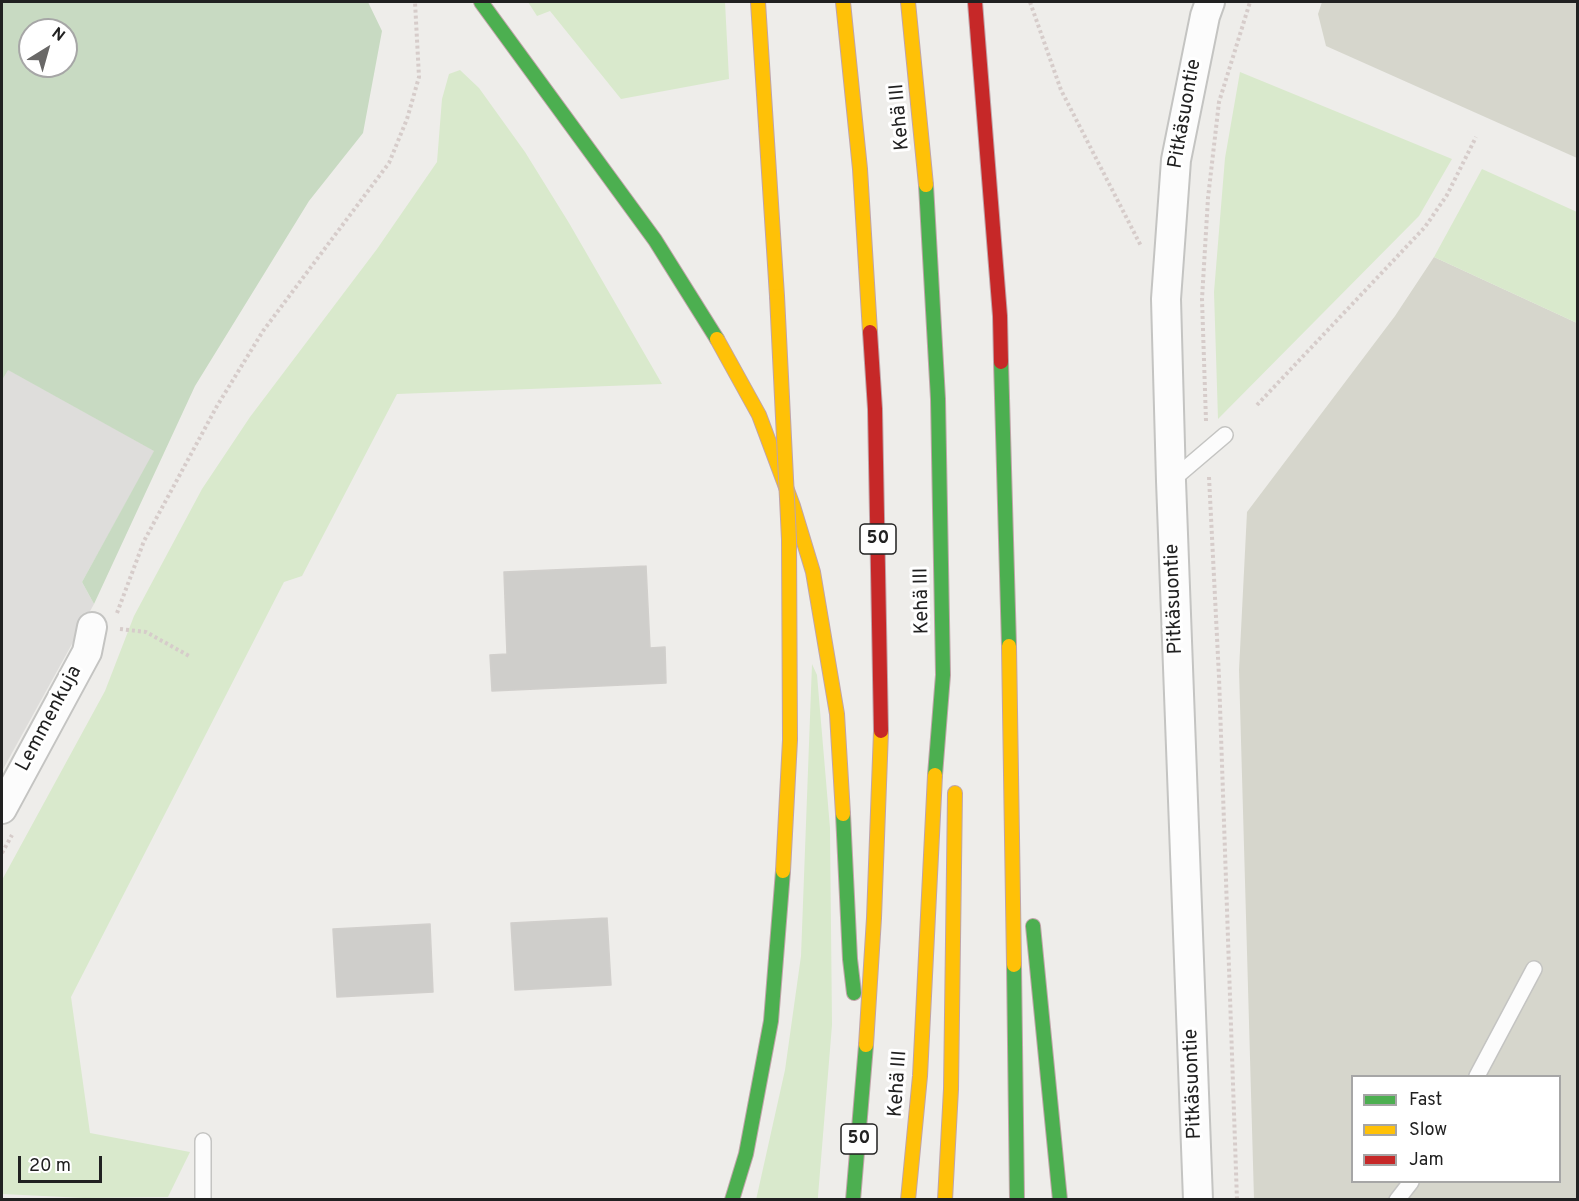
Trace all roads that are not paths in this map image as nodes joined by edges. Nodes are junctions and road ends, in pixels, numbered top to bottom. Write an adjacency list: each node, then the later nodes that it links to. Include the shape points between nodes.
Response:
1 (481, 2): 19 (highway, via 655,240 718,340 759,415 793,506 813,572 837,714 850,959)
2 (758, 2): 23 (highway, bridge, via 789,539 790,740 771,1022 746,1154)
3 (843, 2): 19 (highway, Kehä III / 50, via 860,169 875,409 882,708)
4 (908, 2): 10 (highway, Kehä III, via 926,185 937,387)
5 (975, 2): 12 (highway, via 1000,316)
6 (1210, 2): 8 (street, Pitkäsuontie, via 1176,160 1166,299)
7 (1225, 435): 8 (lane)
8 (1171, 481): 29 (street, Pitkäsuontie)
9 (98, 633): 14 (street, Lemmenkuja)
10 (944, 675): 11 (highway); 25 (highway, Kehä III, via 933,801 920,1076)
11 (952, 743)
12 (1012, 761): 15 (highway); 27 (highway)
13 (956, 777): 26 (highway, via 951,1089)
14 (7, 821)
15 (1027, 878)
16 (1031, 913): 28 (highway)
17 (1534, 969): 18 (lane)
18 (1478, 1075)
19 (864, 1078): 24 (highway, Kehä III / 50)
20 (203, 1141): 22 (lane)
21 (1410, 1183): 30 (lane)
22 (203, 1200)
23 (732, 1200)
24 (854, 1200)
25 (908, 1200)
26 (945, 1200)
27 (1017, 1200)
28 (1060, 1200)
29 (1198, 1200)
30 (1398, 1200)

